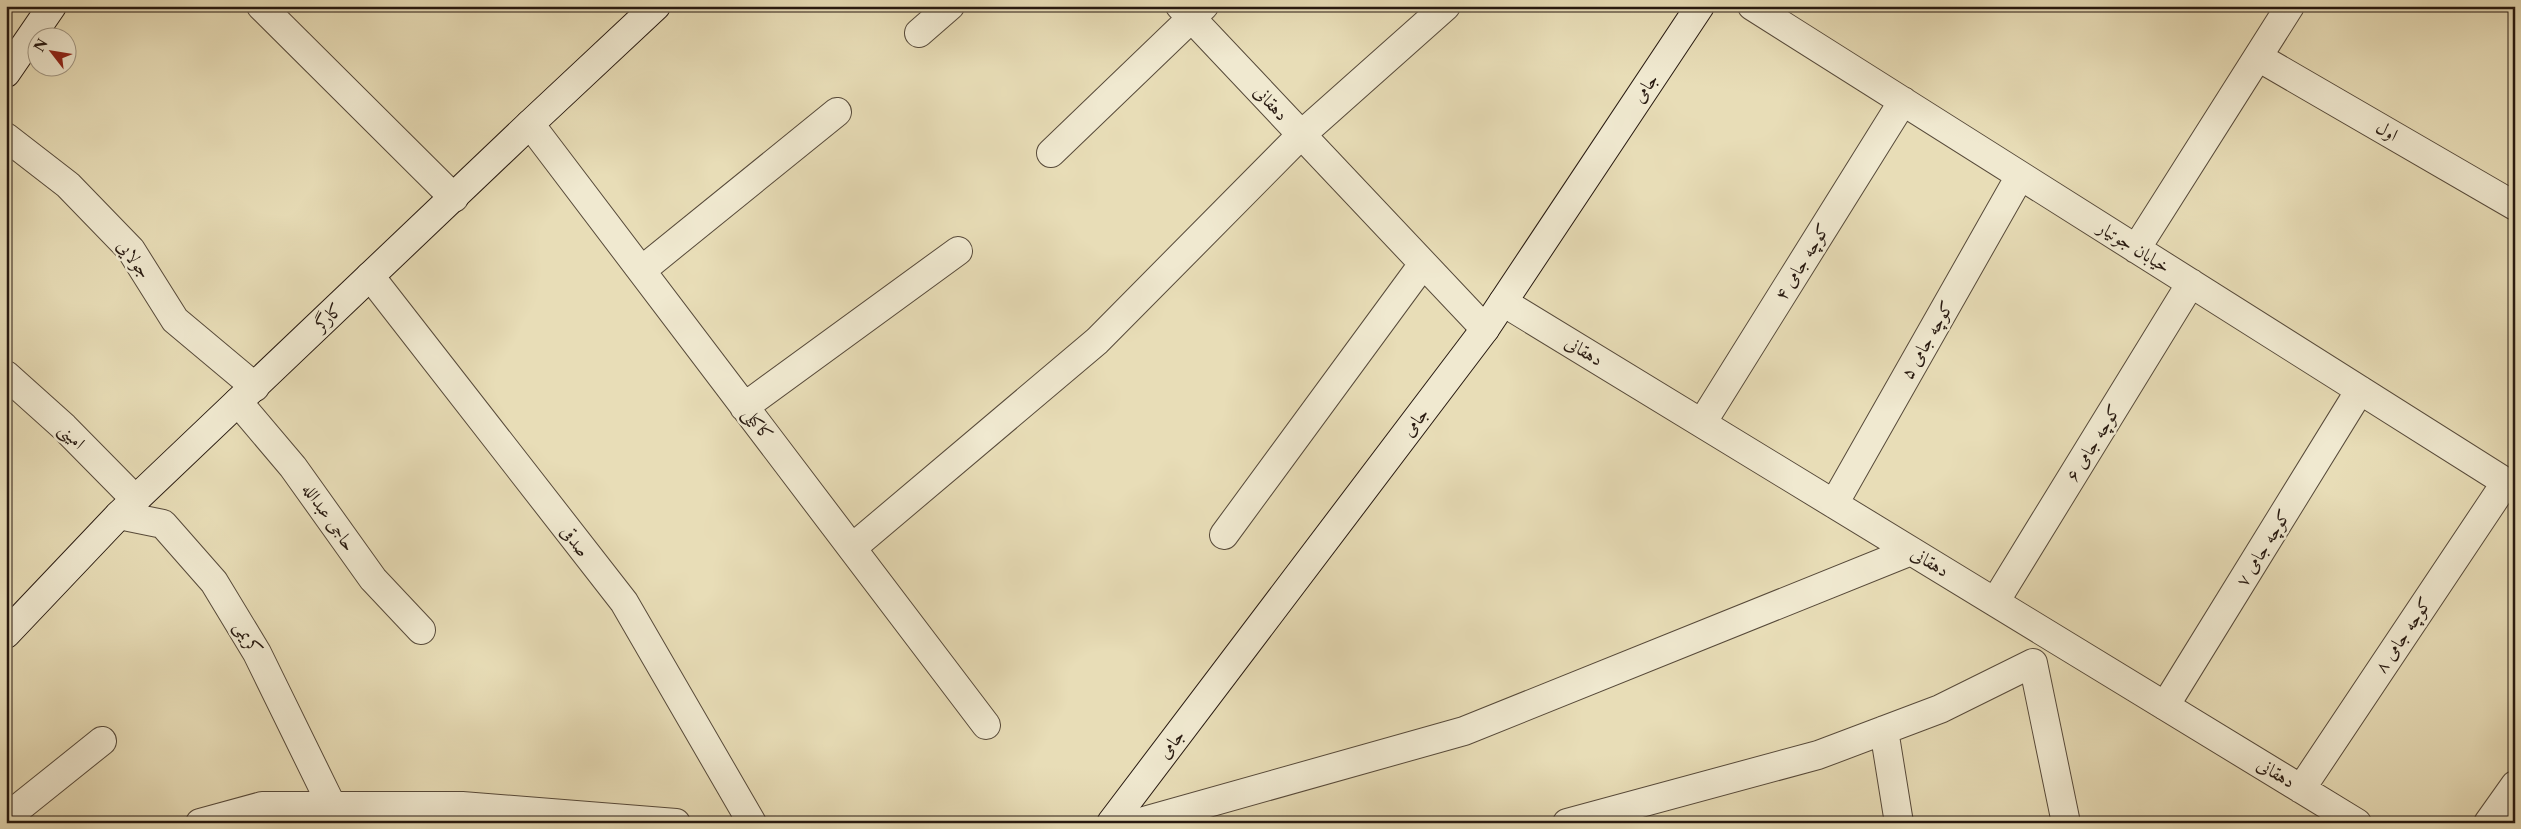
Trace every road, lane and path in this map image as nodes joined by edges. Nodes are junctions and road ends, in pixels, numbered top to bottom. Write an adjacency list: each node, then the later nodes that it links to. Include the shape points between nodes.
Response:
1 (52, 6): 12 (street)
2 (261, 6): 20 (street)
3 (656, 6): 15 (street, کارگر)
4 (950, 6): 10 (street)
5 (1446, 6): 16 (street)
6 (1700, 6): 28 (street, جامی)
7 (1752, 6): 13 (street, خیابان جوتیار)
8 (2290, 6): 11 (street)
9 (1192, 10): 16 (street, دهقانی); 18 (street)
10 (919, 33)
11 (2258, 56): 21 (street, اول); 22 (street)
12 (6, 73)
13 (1903, 101): 19 (street, خیابان جوتیار); 34 (street, کوچه جامی ۴)
14 (837, 112): 25 (street)
15 (530, 124): 20 (street, کارگر); 25 (street, کاکیلی)
16 (1301, 135): 24 (street, دهقانی); 39 (street, via 1097,341)
17 (6, 136): 32 (street, جولایی, via 68,185 131,250 175,320)
18 (1051, 154)
19 (2020, 176): 22 (street, خیابان جوتیار); 36 (street, کوچه جامی ۵)
20 (454, 198): 26 (street, کارگر)
21 (2515, 206)
22 (2136, 249): 27 (street, خیابان جوتیار)
23 (958, 251): 33 (street)
24 (1423, 264): 29 (street, دهقانی); 38 (street)
25 (642, 270): 33 (street, کاکیلی)
26 (370, 276): 32 (street, کارگر); 56 (street, صدقی, via 624,602)
27 (2191, 284): 31 (street, خیابان جوتیار); 41 (street, کوچه جامی ۶)
28 (1503, 302): 29 (street, جامی); 34 (street, دهقانی)
29 (1485, 329): 57 (street, جامی)
30 (6, 375): 37 (street, امینی, via 64,427)
31 (2360, 390): 35 (street, خیابان جوتیار); 46 (street, کوچه جامی ۷)
32 (247, 394): 37 (street, کارگر); 42 (street, حاجی عبدالله, via 293,467 373,579)
33 (744, 406): 39 (street, کاکیلی)
34 (1702, 423): 36 (street, دهقانی)
35 (2510, 485): 51 (street, کوچه جامی ۸)
36 (1834, 504): 40 (street, دهقانی)
37 (127, 508): 43 (street, کارگر); 52 (street, کریمی, via 163,524 214,582 257,653)
38 (1224, 535)
39 (852, 548): 47 (street, کاکیلی)
40 (1911, 551): 41 (street, دهقانی); 58 (street, via 1464,731)
41 (1995, 602): 44 (street, دهقانی)
42 (421, 630)
43 (6, 634)
44 (2060, 641): 45 (street); 46 (street, دهقانی)
45 (2034, 663): 48 (street, via 1940,709); 61 (street)
46 (2165, 706): 51 (street, دهقانی)
47 (986, 725)
48 (1884, 730): 59 (street, via 1818,755); 60 (street)
49 (102, 741): 53 (street)
50 (2515, 785): 63 (street)
51 (2301, 788): 62 (street, دهقانی)
52 (332, 806): 54 (street, via 262,806); 55 (street, via 462,806)
53 (6, 818)
54 (200, 823)
55 (676, 823)
56 (752, 823)
57 (1111, 823)
58 (1137, 823)
59 (1567, 823)
60 (1899, 823)
61 (2066, 823)
62 (2357, 823)
63 (2488, 823)

